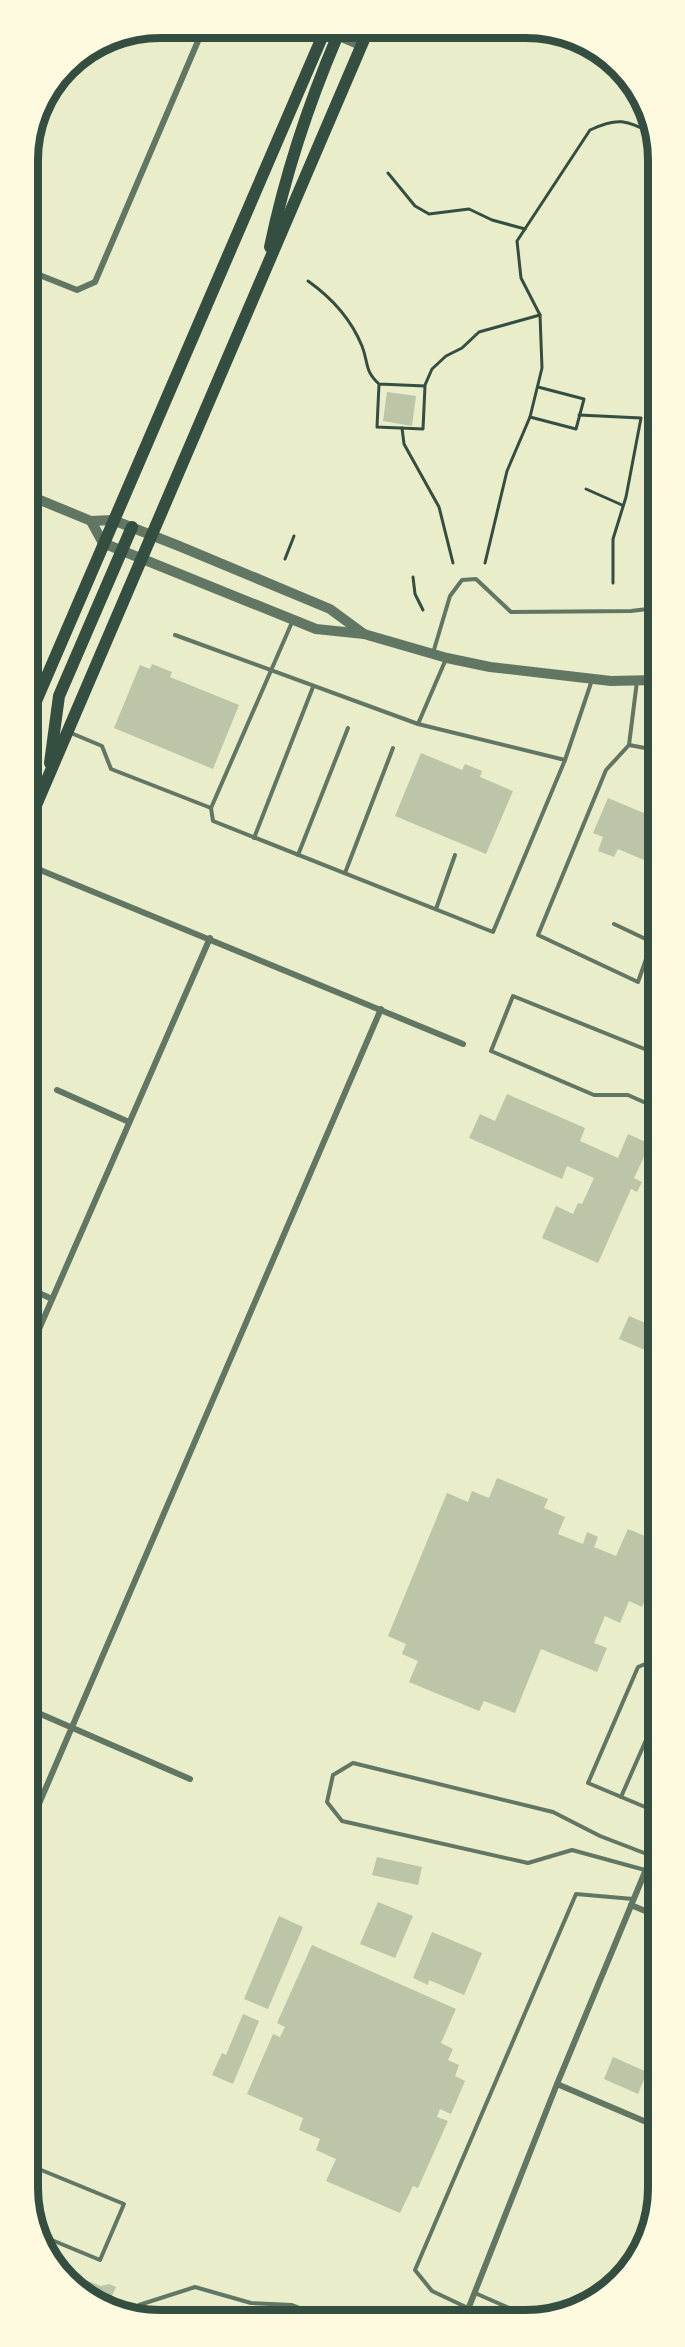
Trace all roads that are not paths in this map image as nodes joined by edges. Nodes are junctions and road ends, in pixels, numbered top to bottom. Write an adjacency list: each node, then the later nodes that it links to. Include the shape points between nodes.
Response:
1 (199, 38): 7 (street, via 95,282 77,290)
2 (317, 38): 10 (main road)
3 (337, 38): 8 (main road, via 282,190)
4 (339, 38): 6 (street)
5 (365, 38): 6 (main road)
6 (361, 47): 8 (main road)
7 (38, 274)
8 (264, 274): 13 (main road)
9 (38, 499): 11 (street)
10 (113, 520): 11 (street); 12 (street); 14 (main road)
11 (91, 521): 14 (street)
12 (132, 527): 13 (street); 15 (main road)
13 (151, 535): 16 (main road); 19 (street, via 330,609)
14 (103, 543): 15 (street); 28 (main road)
15 (121, 551): 16 (street); 36 (main road, via 59,696)
16 (141, 559): 18 (street); 31 (main road)
17 (648, 609): 21 (lane, via 511,612 476,579 462,580 450,596)
18 (293, 620): 19 (street, via 316,629); 23 (lane)
19 (364, 634): 21 (street)
20 (175, 635): 23 (lane)
21 (433, 654): 22 (street)
22 (447, 658): 24 (street); 29 (lane)
23 (270, 672): 27 (lane); 38 (lane)
24 (592, 679): 26 (street); 35 (lane)
25 (648, 680): 26 (street)
26 (637, 681): 32 (lane)
27 (313, 687): 29 (lane); 39 (lane)
28 (38, 696)
29 (418, 724): 35 (lane)
30 (348, 728): 40 (lane)
31 (67, 732): 36 (main road); 38 (lane, via 102,746 111,769)
32 (629, 745): 34 (lane); 48 (lane, via 606,770 538,935 638,982)
33 (393, 748): 43 (lane)
34 (648, 748)
35 (565, 760): 44 (lane, via 493,932)
36 (50, 773): 37 (main road)
37 (38, 801)
38 (211, 808): 39 (lane, via 213,822)
39 (254, 838): 40 (lane)
40 (298, 855): 43 (lane)
41 (455, 855): 44 (lane)
42 (38, 869): 46 (street)
43 (345, 873): 44 (lane)
44 (436, 909)
45 (614, 924): 47 (lane)
46 (210, 938): 49 (street); 54 (street)
47 (648, 940)
48 (648, 955)
49 (381, 1009): 50 (street); 60 (street)
50 (463, 1044)
51 (648, 1050): 53 (lane, via 513,996 491,1051 594,1095 628,1095)
52 (57, 1090): 54 (street)
53 (648, 1104)
54 (129, 1122): 56 (street)
55 (38, 1293): 56 (street)
56 (52, 1299): 57 (street)
57 (38, 1330)
58 (647, 1663): 63 (lane, via 638,1667 588,1783)
59 (38, 1713): 60 (street)
60 (72, 1728): 62 (street); 64 (street)
61 (647, 1737): 63 (lane)
62 (190, 1779)
63 (621, 1797): 65 (lane)
64 (38, 1806)
65 (647, 1808)
66 (647, 1854): 68 (lane, via 553,1812 353,1763 333,1775 327,1802 342,1821 528,1863 572,1850)
67 (647, 1868): 68 (street)
68 (646, 1871): 69 (street)
69 (632, 1902): 70 (street); 71 (street); 77 (lane, via 576,1894 415,2270 432,2291)
70 (647, 1910)
71 (557, 2084): 72 (street); 75 (street)
72 (647, 2122)
73 (38, 2169): 74 (lane, via 124,2204 100,2260)
74 (49, 2239)
75 (475, 2293): 77 (street); 79 (lane)
76 (137, 2307): 78 (lane, via 195,2287 251,2304 292,2305)
77 (469, 2308)
78 (304, 2310)
79 (514, 2310)

